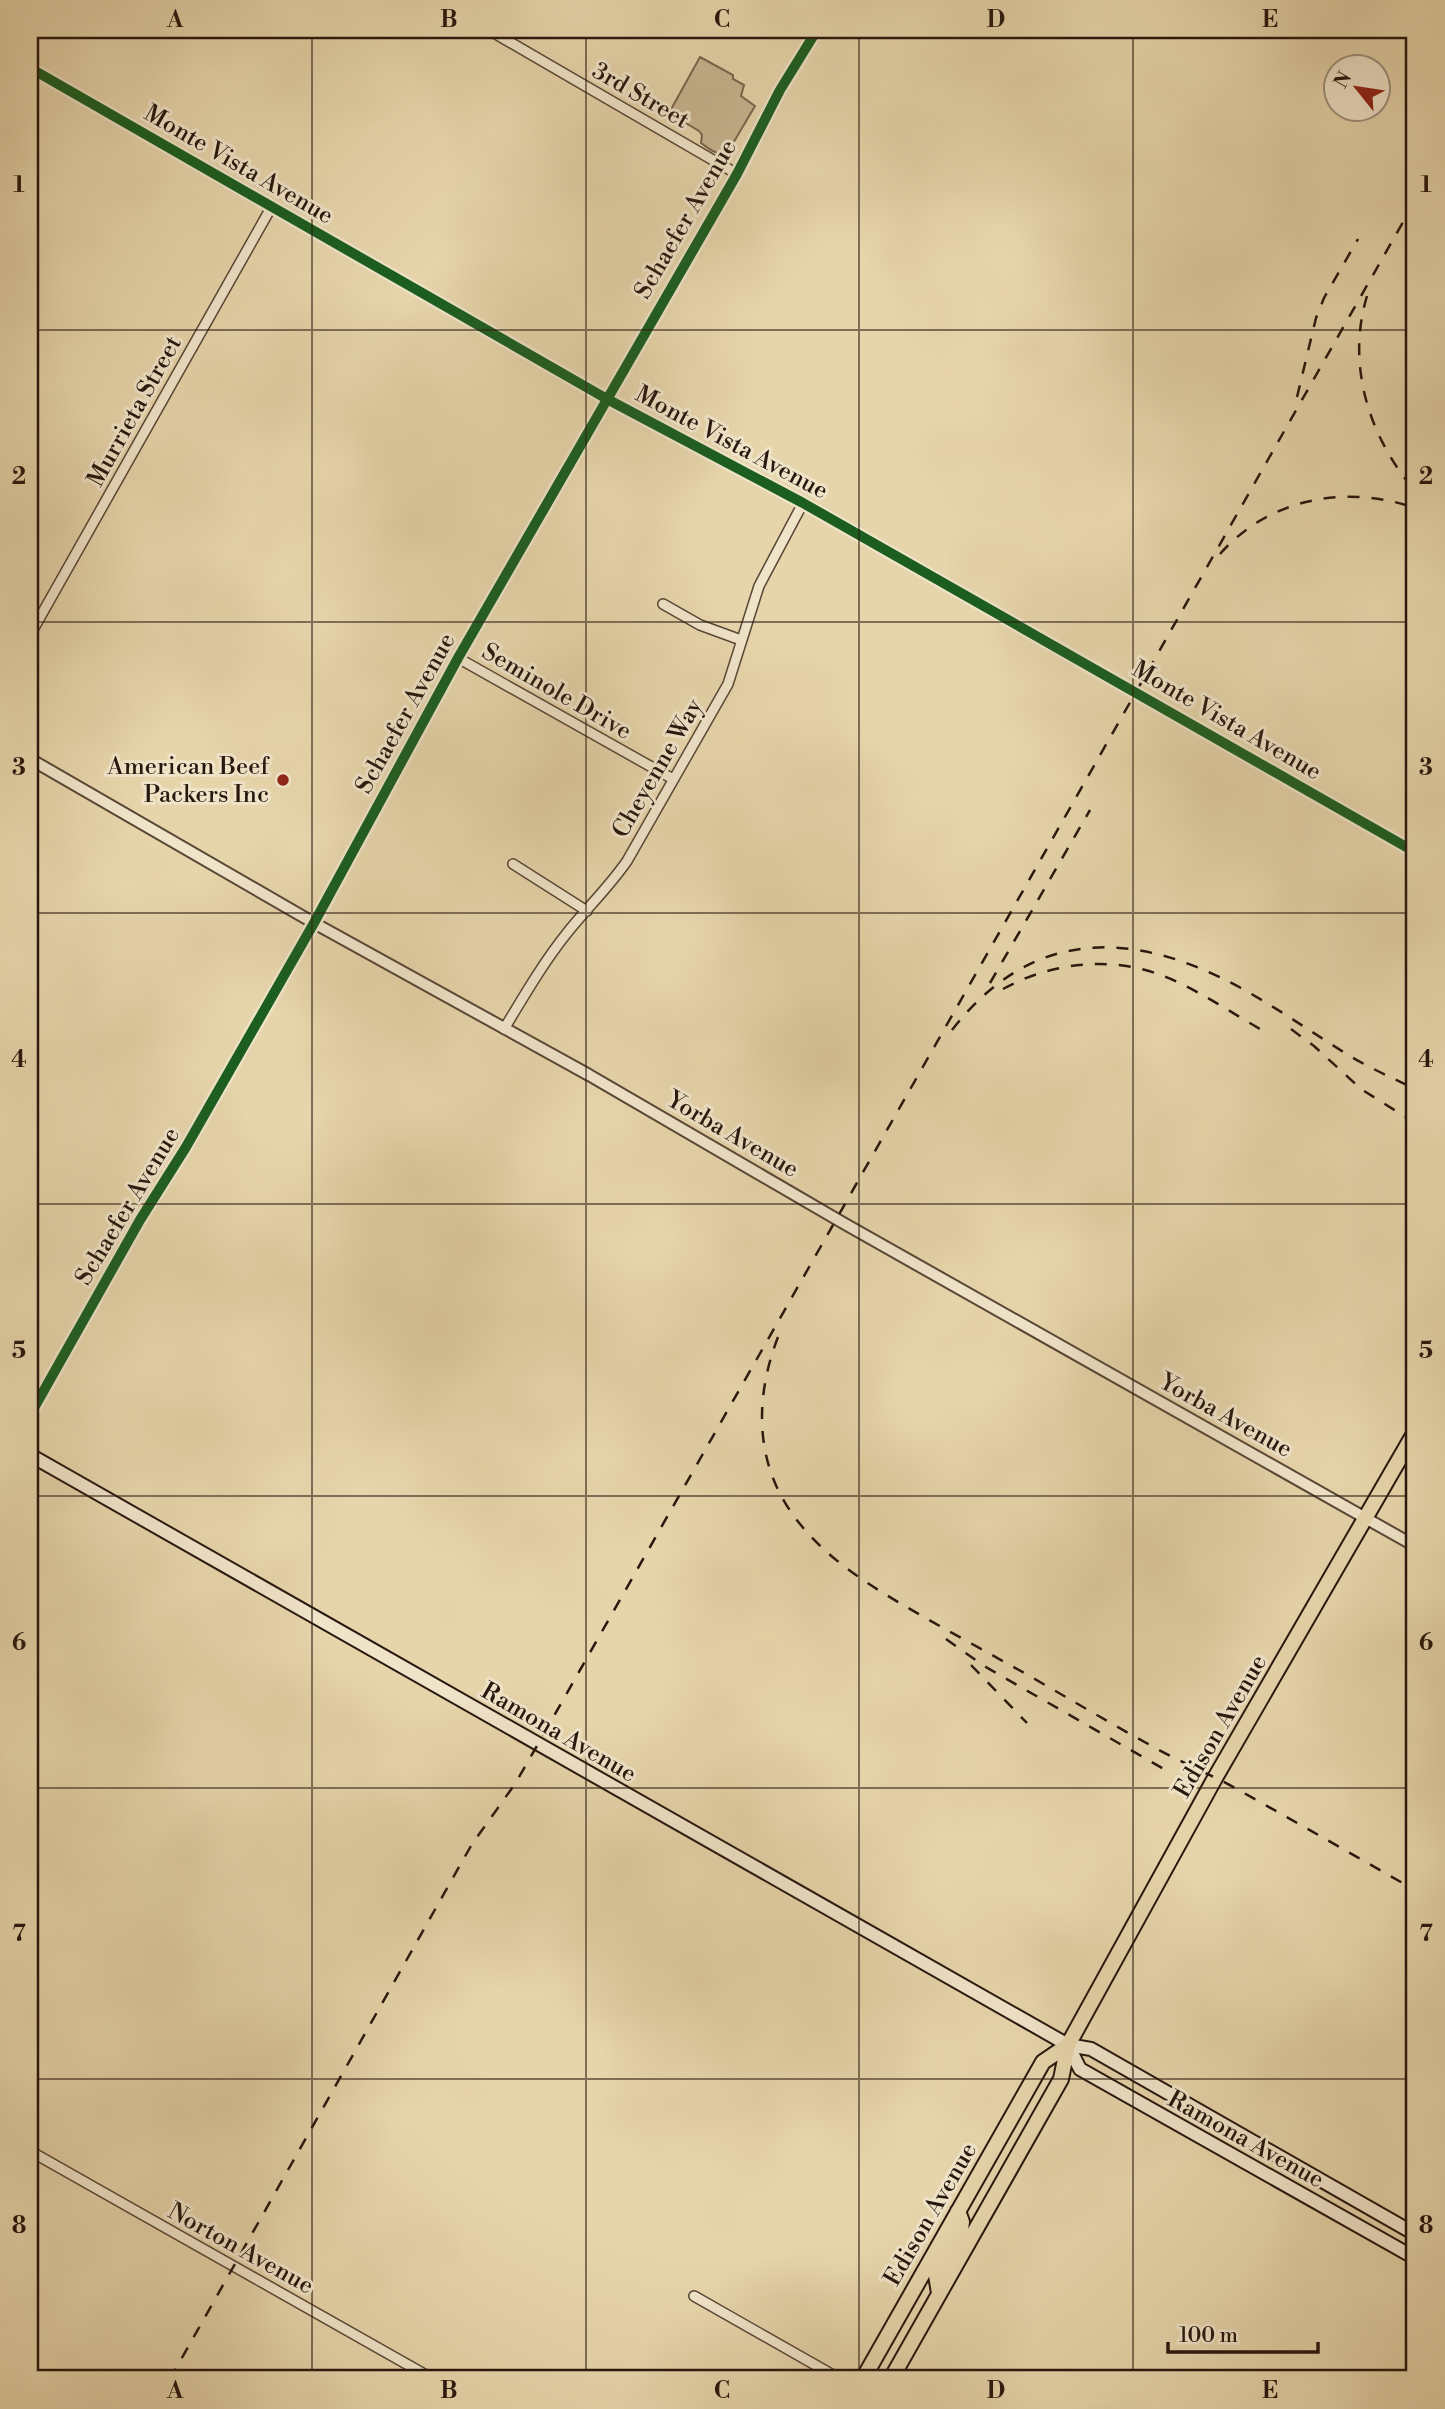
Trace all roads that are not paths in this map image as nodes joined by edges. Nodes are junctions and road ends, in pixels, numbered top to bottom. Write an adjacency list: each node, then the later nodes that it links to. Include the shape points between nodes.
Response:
1 (489, 30): 4 (street, 3rd Street)
2 (817, 30): 4 (street, Schaefer Avenue, via 779,90)
3 (30, 68): 5 (street, Monte Vista Avenue)
4 (737, 173): 6 (street, Schaefer Avenue)
5 (272, 206): 6 (street, Monte Vista Avenue); 9 (street, Murrieta Street)
6 (607, 399): 7 (street, Monte Vista Avenue); 11 (street, Schaefer Avenue)
7 (803, 503): 10 (street, Cheyenne Way, via 759,586); 14 (street, Monte Vista Avenue)
8 (663, 604): 10 (street, via 700,625)
9 (30, 635)
10 (741, 640): 13 (street, Cheyenne Way, via 728,684)
11 (458, 658): 13 (street, Seminole Drive); 17 (street, Schaefer Avenue)
12 (30, 759): 17 (street, Yorba Avenue)
13 (673, 779): 16 (street, Cheyenne Way, via 627,861)
14 (1415, 852)
15 (513, 864): 16 (street)
16 (587, 911): 18 (street, Cheyenne Way, via 537,973)
17 (314, 923): 18 (street, Yorba Avenue); 19 (street, Schaefer Avenue)
18 (504, 1029): 22 (street, Yorba Avenue)
19 (30, 1415)
20 (1415, 1432): 22 (main road, Edison Avenue)
21 (30, 1455): 24 (main road, Ramona Avenue)
22 (1366, 1518): 23 (street, Yorba Avenue); 24 (main road, Edison Avenue, via 1215,1777)
23 (1415, 1546)
24 (1068, 2045): 26 (main road, Edison Avenue, via 1043,2062); 27 (main road, Ramona Avenue, via 1091,2049); 28 (main road, Ramona Avenue, via 1080,2069); 29 (main road, Edison Avenue, via 1061,2079)
25 (30, 2151): 31 (street, Norton Avenue)
26 (958, 2211): 29 (main road, via 961,2229 936,2274); 33 (main road, Edison Avenue)
27 (1415, 2234)
28 (1415, 2258)
29 (939, 2293): 34 (main road, Edison Avenue)
30 (694, 2296): 32 (street)
31 (433, 2379)
32 (840, 2379)
33 (863, 2379)
34 (891, 2379)

